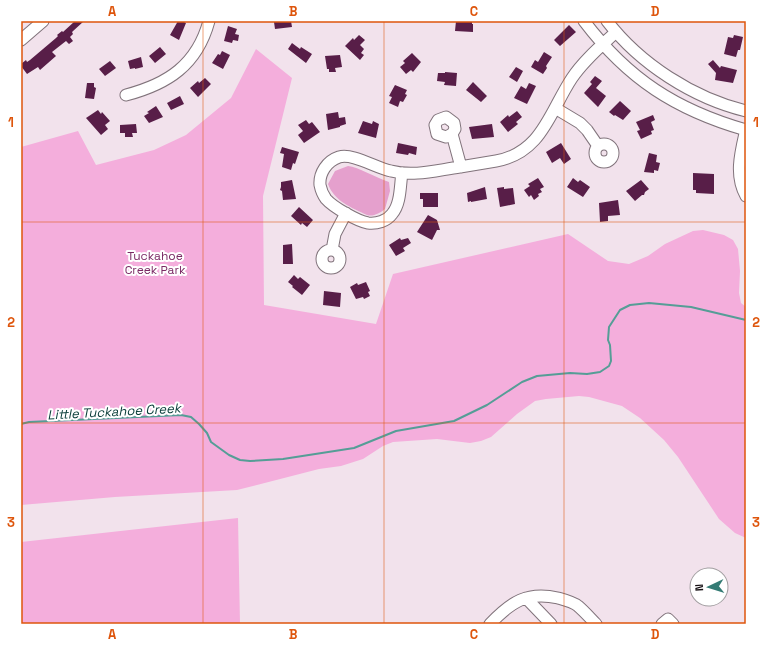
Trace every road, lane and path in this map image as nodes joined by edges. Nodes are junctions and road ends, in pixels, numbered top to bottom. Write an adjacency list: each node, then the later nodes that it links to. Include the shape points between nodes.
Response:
1 (43, 21): 6 (street)
2 (209, 21): 8 (street, via 200,46 181,68 161,84)
3 (584, 21): 7 (street)
4 (606, 21): 5 (street)
5 (616, 32): 7 (street); 10 (street, via 667,76 699,94)
6 (21, 40)
7 (603, 44): 9 (street, via 572,78); 11 (street, via 639,78 668,98 717,122)
8 (126, 95)
9 (555, 108): 13 (street, via 580,123); 14 (street, via 532,144 520,153 498,161)
10 (746, 111)
11 (746, 130): 16 (street, via 739,170 740,182)
12 (452, 134): 14 (street)
13 (598, 146)
14 (461, 167): 15 (street, via 423,173)
15 (402, 173): 17 (street, via 392,215 380,222 369,223); 17 (street, via 378,168 351,157 332,160 322,174 320,186 325,198)
16 (746, 196)
17 (346, 213): 18 (street, via 335,234)
18 (332, 250)
19 (526, 598): 20 (street, via 507,607); 21 (street); 22 (street, via 540,595 567,600 577,605)
20 (490, 624)
21 (551, 624)
22 (596, 624)
23 (662, 624): 24 (street, via 668,619)
24 (673, 624)

